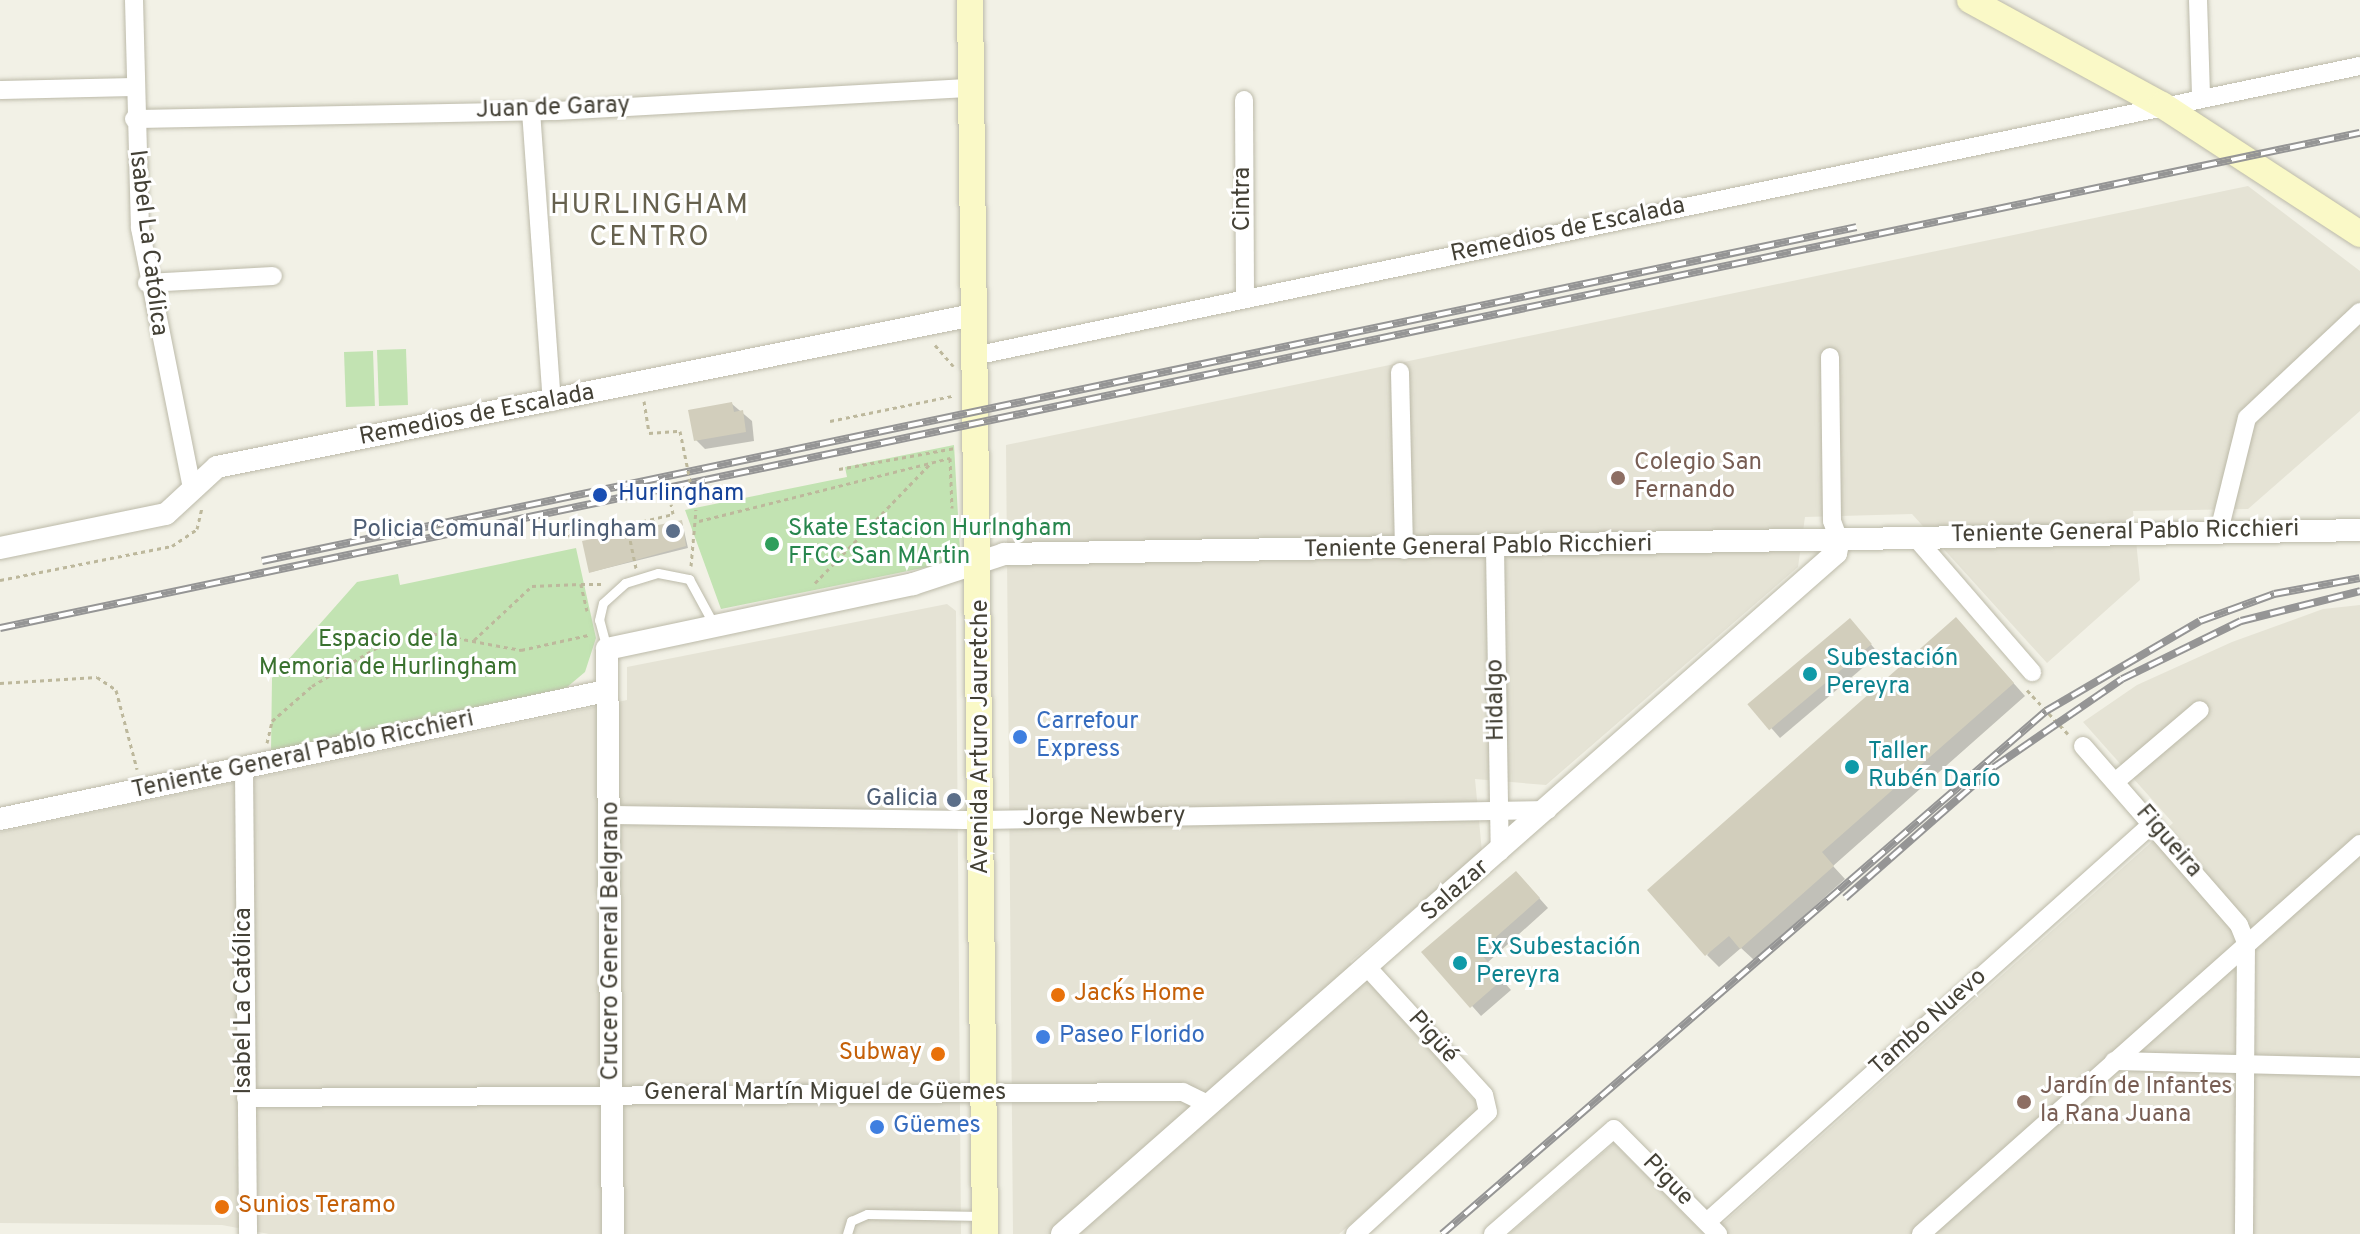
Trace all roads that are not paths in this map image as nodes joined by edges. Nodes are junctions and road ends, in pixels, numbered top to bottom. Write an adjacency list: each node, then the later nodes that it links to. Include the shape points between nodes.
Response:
1 (134, 0): 6 (street, Isabel La Católica)
2 (970, 0): 7 (main road, Avenida Arturo Jauretche)
3 (1970, 0): 11 (main road)
4 (2198, 0): 9 (street)
5 (2360, 66): 9 (street, Remedios de Escalada)
6 (135, 87): 8 (street); 13 (street, Isabel La Católica)
7 (971, 88): 12 (street, Juan de Garay); 19 (main road, Avenida Arturo Jauretche)
8 (0, 90)
9 (2201, 96): 11 (street, Remedios de Escalada)
10 (1244, 100): 17 (street, Cintra)
11 (2162, 105): 14 (main road); 17 (street, Remedios de Escalada)
12 (531, 111): 13 (street, Juan de Garay); 23 (street)
13 (134, 119): 16 (street, Isabel La Católica)
14 (2360, 234)
15 (273, 276): 16 (street)
16 (147, 283): 24 (street, Isabel La Católica)
17 (1245, 299): 20 (street, Remedios de Escalada)
18 (2360, 312): 26 (street, via 2247,418)
19 (973, 321): 20 (main road, Avenida Arturo Jauretche); 23 (street, Remedios de Escalada)
20 (974, 356): 32 (main road, Avenida Arturo Jauretche)
21 (1830, 357): 28 (street, via 1832,521)
22 (1400, 372): 31 (street)
23 (552, 402): 24 (street, Remedios de Escalada, via 217,467)
24 (198, 489): 29 (street, Remedios de Escalada, via 166,514)
25 (2360, 530): 26 (street, Teniente General Pablo Ricchieri)
26 (2219, 531): 27 (street, Teniente General Pablo Ricchieri)
27 (1915, 537): 28 (street, Teniente General Pablo Ricchieri); 35 (street)
28 (1839, 540): 30 (street, Teniente General Pablo Ricchieri); 41 (street, Salazar, via 1836,553)
29 (0, 548)
30 (1495, 548): 31 (street, Teniente General Pablo Ricchieri); 42 (street, Hidalgo)
31 (1404, 550): 32 (street, Teniente General Pablo Ricchieri, via 1004,554)
32 (981, 564): 33 (street, Teniente General Pablo Ricchieri); 45 (main road, Avenida Arturo Jauretche)
33 (714, 625): 34 (street, Teniente General Pablo Ricchieri); 34 (lane, via 689,579 658,573 625,583 603,603 599,620)
34 (607, 649): 36 (street, Crucero General Belgrano)
35 (2032, 672)
36 (606, 691): 39 (street, Teniente General Pablo Ricchieri); 43 (street, Crucero General Belgrano)
37 (2200, 710): 40 (street)
38 (2083, 746): 40 (street, Figueira)
39 (253, 767): 44 (street, Teniente General Pablo Ricchieri); 56 (street, Isabel La Católica)
40 (2115, 782): 46 (street, Figueira)
41 (1548, 810): 42 (street, Jorge Newbery); 48 (street, Salazar)
42 (1498, 813): 45 (street, Jorge Newbery); 48 (street, Hidalgo)
43 (612, 815): 45 (street, Jorge Newbery); 55 (street, Crucero General Belgrano)
44 (0, 819)
45 (982, 820): 54 (main road, Avenida Arturo Jauretche)
46 (2152, 824): 49 (street, Figueira); 59 (street, Tambo Nuevo)
47 (2360, 844): 49 (street)
48 (1500, 852): 50 (street, Salazar)
49 (2246, 942): 51 (street); 53 (street)
50 (1368, 968): 57 (street, Salazar); 64 (street, Pigüé, via 1484,1095 1488,1112)
51 (2114, 1061): 53 (street); 66 (street)
52 (2360, 1067): 53 (street)
53 (2244, 1068): 67 (street)
54 (984, 1094): 55 (street, General Martín Miguel de Güemes); 57 (street, General Martín Miguel de Güemes, via 1183,1092); 58 (main road, Avenida Arturo Jauretche)
55 (612, 1095): 56 (street, General Martín Miguel de Güemes); 61 (street, Crucero General Belgrano)
56 (246, 1098): 60 (street, Isabel La Católica)
57 (1210, 1105): 63 (street, Salazar)
58 (985, 1225): 62 (lane, via 867,1214 851,1221)
59 (1712, 1228): 65 (street, Pigue, via 1614,1129)
60 (248, 1234)
61 (613, 1234)
62 (847, 1234)
63 (1062, 1234)
64 (1355, 1234)
65 (1493, 1234)
66 (1921, 1234)
67 (2244, 1234)

